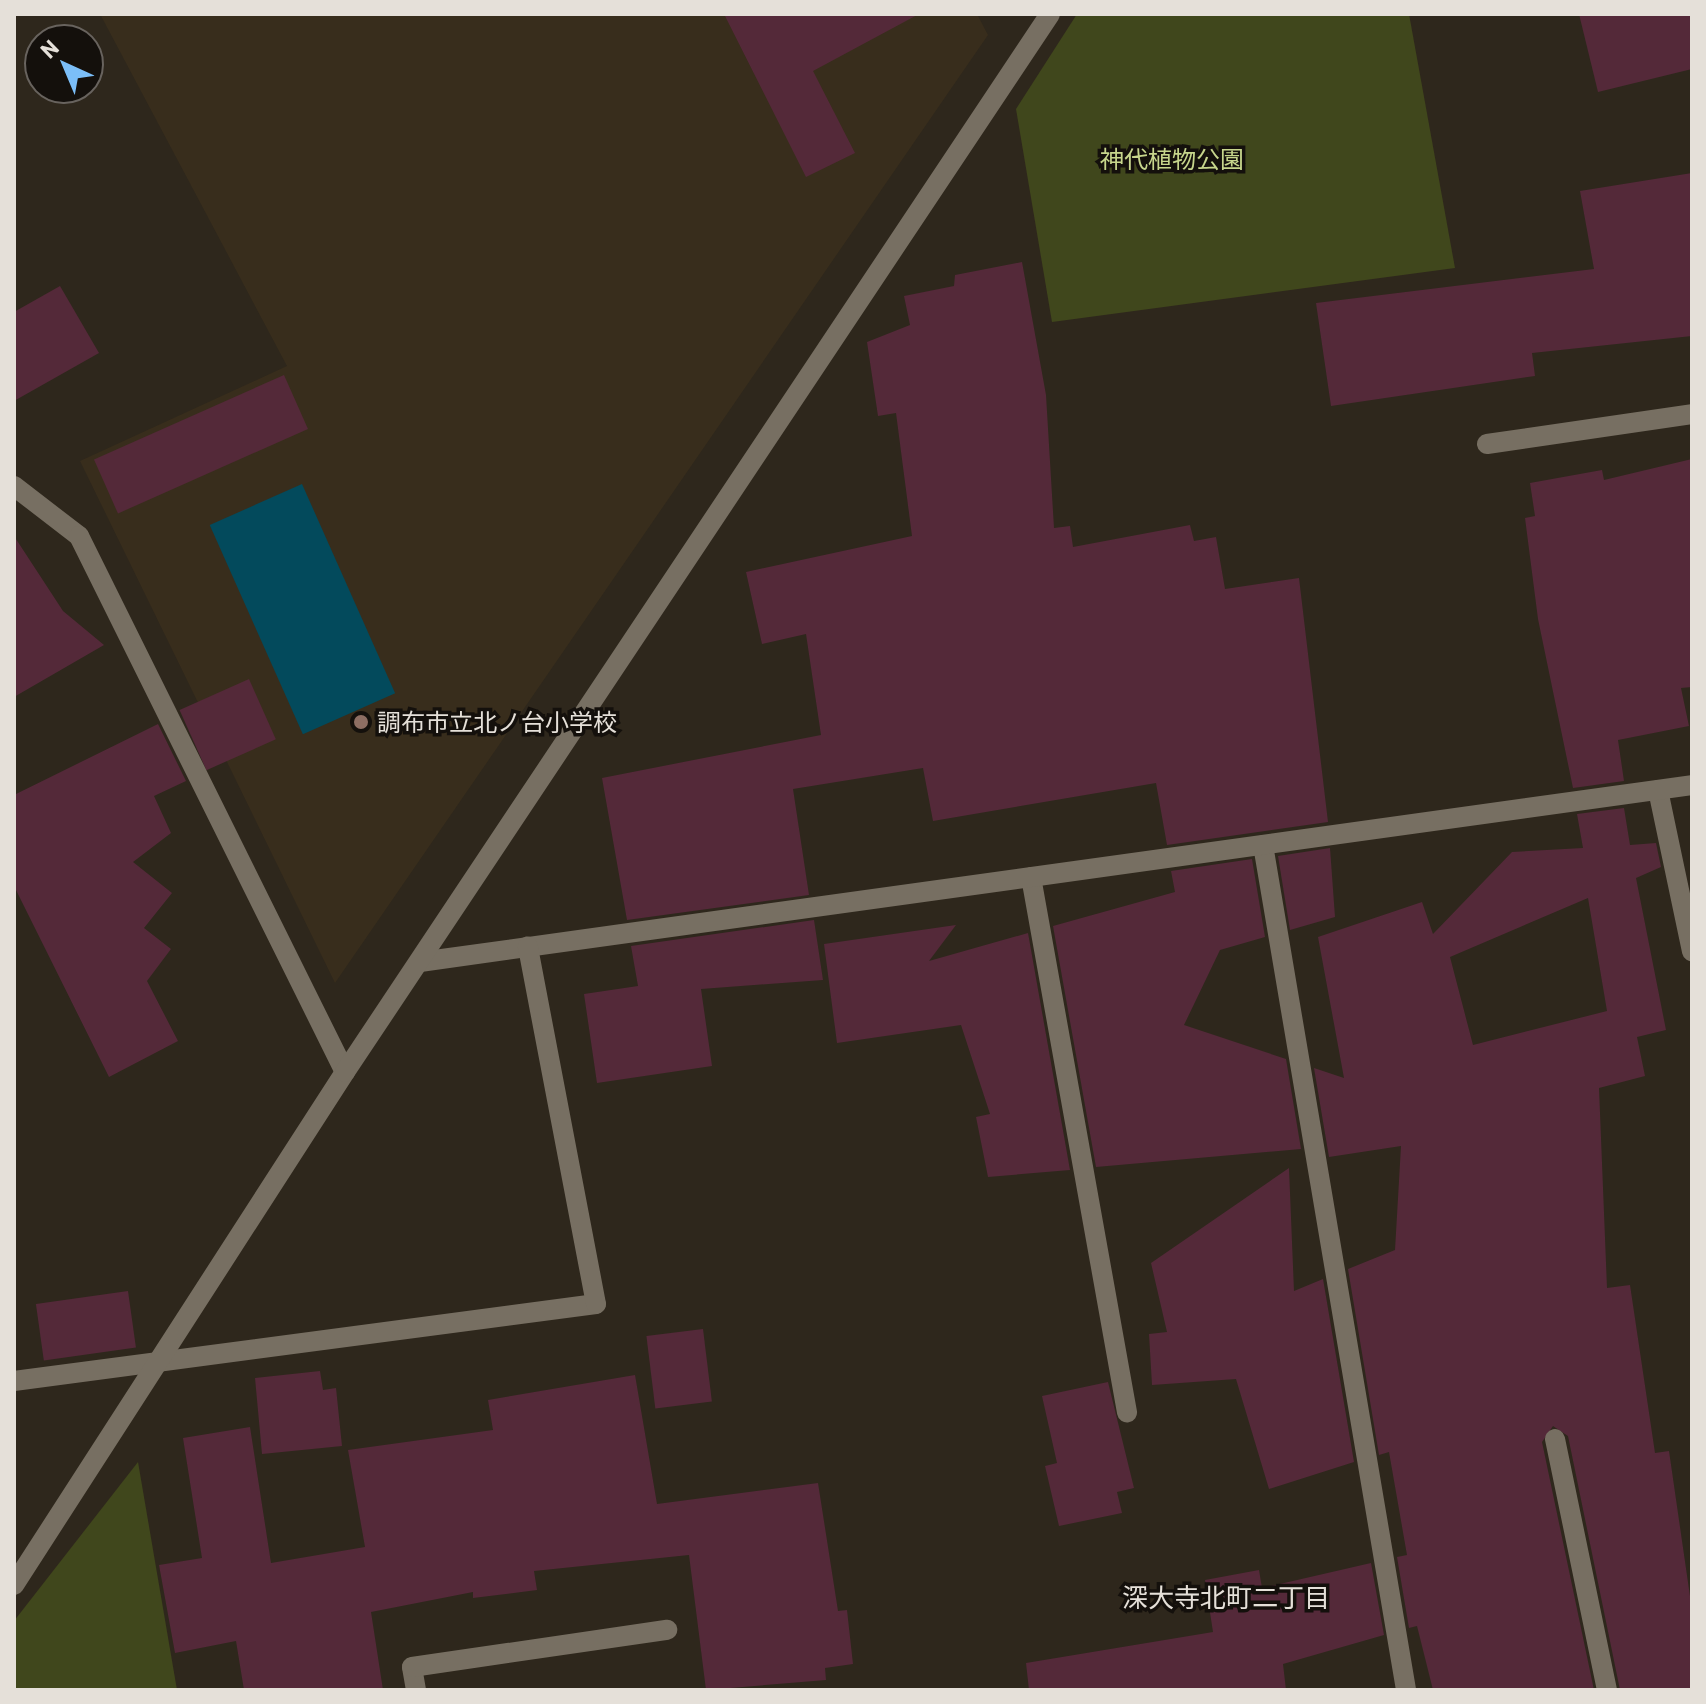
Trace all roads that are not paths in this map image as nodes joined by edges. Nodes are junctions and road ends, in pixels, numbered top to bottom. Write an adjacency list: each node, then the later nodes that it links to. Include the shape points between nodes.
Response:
1 (1050, 14): 11 (street)
2 (1692, 414): 3 (street)
3 (1487, 444)
4 (14, 486): 12 (street, via 79,536)
5 (1692, 785): 6 (street)
6 (1658, 790): 7 (street); 10 (street)
7 (1263, 845): 8 (street); 20 (street)
8 (1031, 877): 9 (street); 15 (street)
9 (528, 946): 11 (street); 13 (street, via 596,1304)
10 (1692, 951)
11 (420, 962): 12 (street)
12 (345, 1072): 13 (street)
13 (165, 1358): 14 (street); 17 (street)
14 (14, 1381)
15 (1127, 1412)
16 (1555, 1439): 21 (street)
17 (14, 1585)
18 (667, 1630): 19 (street, via 412,1667)
19 (416, 1690)
20 (1406, 1690)
21 (1607, 1690)

